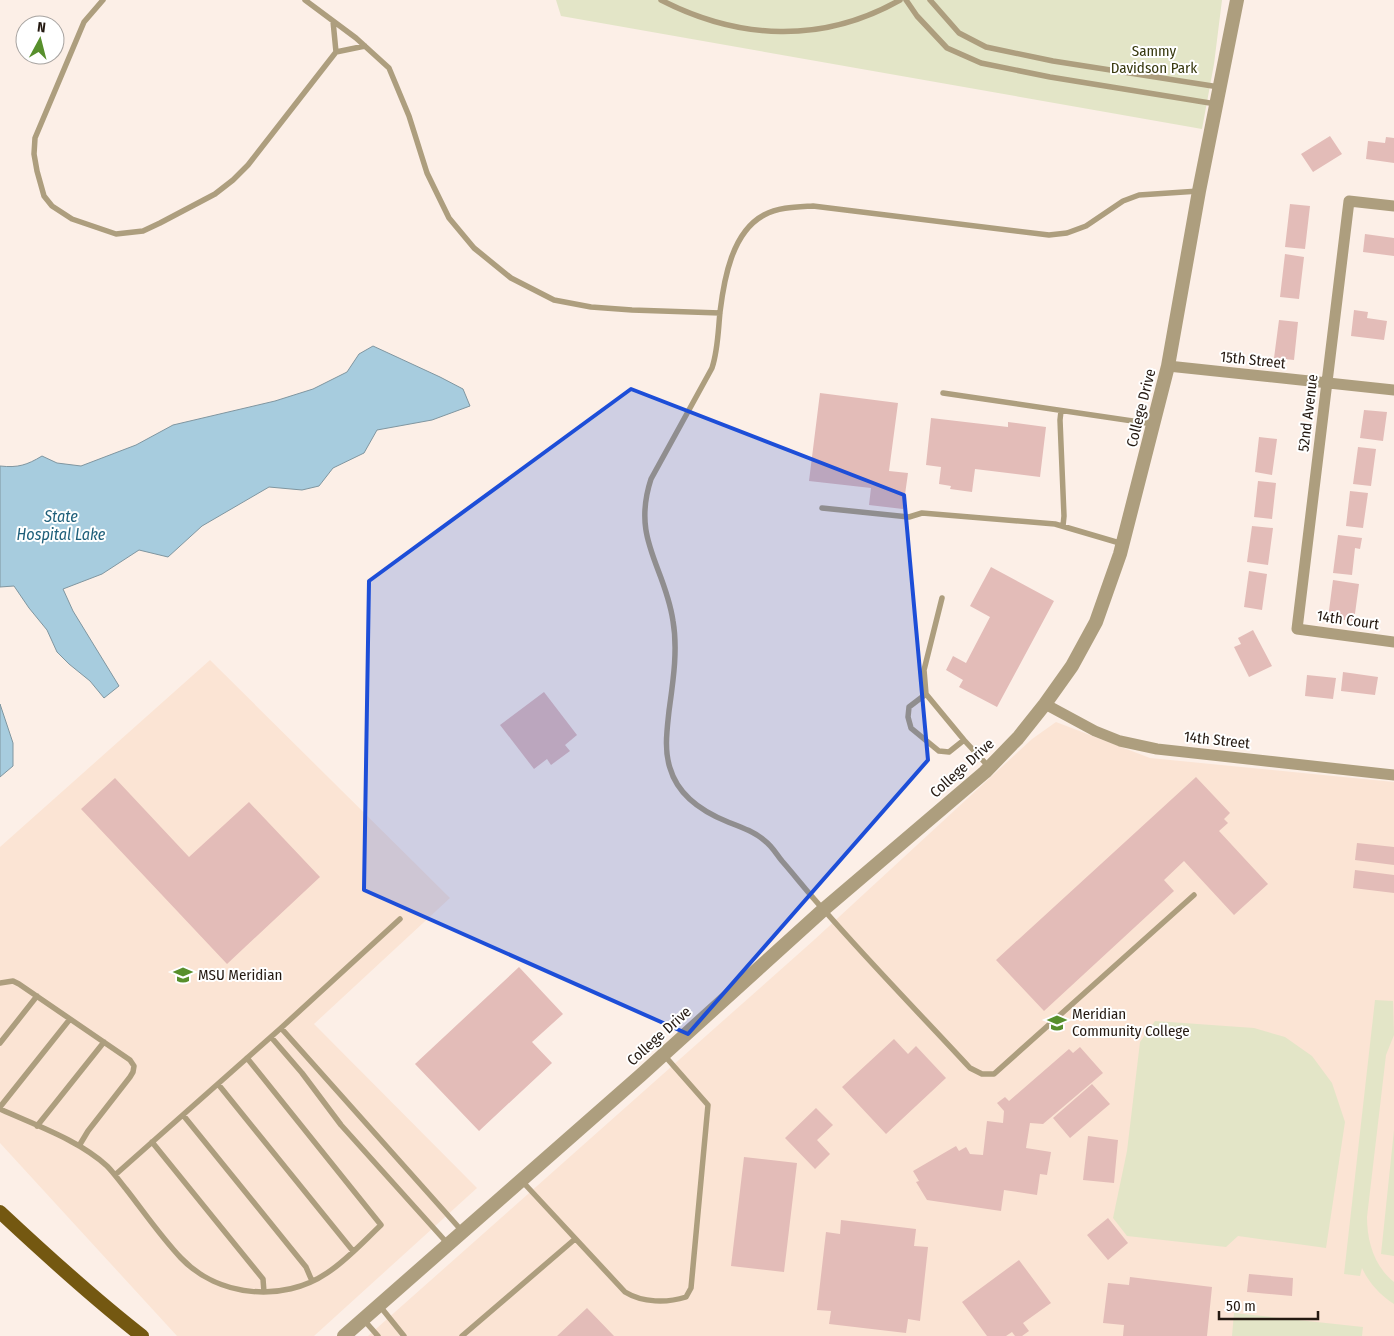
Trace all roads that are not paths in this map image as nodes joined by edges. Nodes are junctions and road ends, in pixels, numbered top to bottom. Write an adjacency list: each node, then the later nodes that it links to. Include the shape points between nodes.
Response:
1 (103, 0): 10 (lane, via 84,22 34,138 34,154 44,196 52,206 72,220 116,234 143,231 215,194 233,180)
2 (305, 0): 8 (lane)
3 (661, 0): 4 (lane, via 715,23 774,32 832,26 861,18)
4 (900, 0)
5 (906, 0): 12 (lane, via 947,48 981,63)
6 (930, 0): 11 (lane, via 959,33 986,47 1053,61)
7 (1237, 0): 11 (street, College Drive)
8 (333, 21): 9 (lane); 10 (lane)
9 (365, 46): 10 (lane); 15 (lane, via 389,68 427,173 449,218 474,248 511,278 554,300 591,307)
10 (336, 52)
11 (1220, 87): 12 (street, College Drive)
12 (1216, 104): 13 (street, College Drive)
13 (1199, 192): 15 (lane, via 1139,195 1123,201 1086,226 1049,235 813,206 780,209 754,222 735,248); 16 (street, College Drive)
14 (1394, 206): 17 (street, 52nd Avenue, via 1349,201)
15 (720, 313): 34 (lane, via 712,368 651,479 646,495 645,527 649,548 674,622 666,752 670,769 687,797 702,810 765,841)
16 (1168, 366): 17 (street, 15th Street); 21 (street, College Drive)
17 (1327, 383): 18 (street, 15th Street); 26 (street, 52nd Avenue)
18 (1394, 390)
19 (943, 392): 20 (lane)
20 (1061, 410): 21 (lane); 23 (lane)
21 (1153, 424): 24 (street, College Drive)
22 (822, 508): 23 (lane)
23 (1063, 526): 24 (lane)
24 (1123, 544): 29 (street, College Drive, via 1096,622 1072,666)
25 (942, 598): 28 (lane, via 924,670)
26 (1297, 629): 27 (street, 14th Court)
27 (1394, 642)
28 (926, 694): 30 (lane); 30 (lane, via 909,707 911,728 940,751 949,752)
29 (1045, 704): 31 (street, College Drive); 32 (street, 14th Street, via 1095,732 1157,749)
30 (964, 740): 31 (lane)
31 (989, 767): 34 (street, College Drive)
32 (1394, 775)
33 (1194, 895): 34 (lane, via 994,1074 982,1074 970,1068)
34 (823, 910): 43 (street, College Drive)
35 (400, 919): 39 (lane)
36 (0, 983): 37 (lane, via 13,981)
37 (37, 996): 38 (lane); 42 (lane)
38 (70, 1019): 41 (lane); 46 (lane)
39 (281, 1028): 40 (lane); 54 (lane)
40 (271, 1037): 44 (lane); 56 (lane, via 341,1125)
41 (104, 1042): 48 (lane); 50 (lane, via 130,1060 134,1072)
42 (0, 1043)
43 (664, 1055): 52 (street, College Drive); 55 (lane, via 708,1105 691,1288 686,1297 675,1301 633,1297)
44 (246, 1058): 45 (lane); 57 (lane, via 382,1225)
45 (218, 1084): 47 (lane); 57 (lane)
46 (0, 1108): 48 (lane)
47 (183, 1114): 49 (lane); 58 (lane, via 306,1267)
48 (37, 1126): 50 (lane)
49 (152, 1142): 51 (lane); 59 (lane, via 263,1279)
50 (79, 1146): 51 (lane, via 108,1166)
51 (115, 1175): 59 (lane, via 180,1257 195,1270 226,1286)
52 (521, 1180): 54 (street, College Drive); 55 (lane)
53 (0, 1212): 62 (main road, via 106,1308)
54 (462, 1231): 56 (street, College Drive)
55 (575, 1239): 66 (lane)
56 (448, 1244): 60 (street, College Drive)
57 (353, 1251): 58 (lane, via 335,1268)
58 (312, 1281): 59 (lane, via 290,1289)
59 (264, 1292)
60 (379, 1305): 61 (street, College Drive); 65 (lane)
61 (363, 1319): 63 (street, College Drive); 64 (lane)
62 (142, 1336)
63 (344, 1336)
64 (378, 1336)
65 (404, 1336)
66 (462, 1336)

